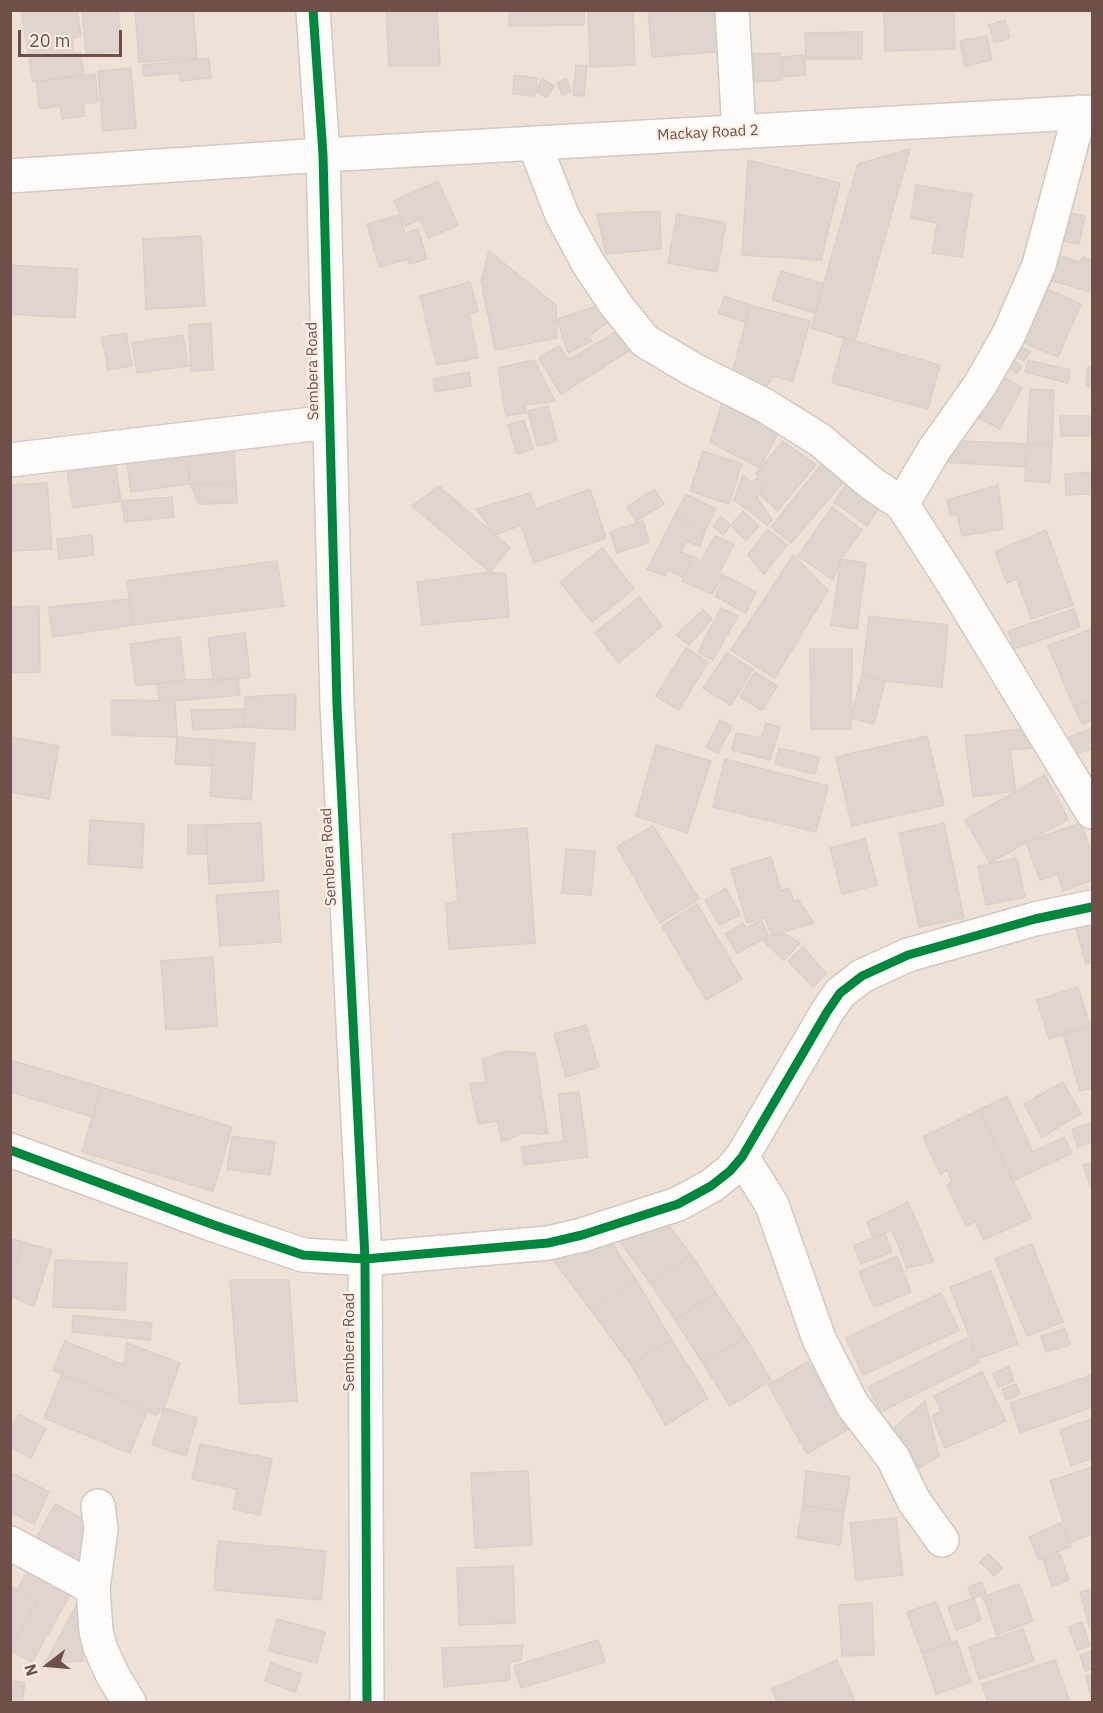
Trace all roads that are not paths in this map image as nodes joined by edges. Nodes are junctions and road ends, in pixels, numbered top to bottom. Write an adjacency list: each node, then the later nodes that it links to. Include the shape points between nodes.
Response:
1 (313, 10): 6 (street, Sembera Road)
2 (732, 10): 4 (street)
3 (1086, 112): 4 (street, Mackay Road 2); 10 (street, via 1039,265 1009,334)
4 (738, 132): 5 (street, Mackay Road 2)
5 (534, 143): 6 (street, Mackay Road 2); 10 (street, via 562,215 588,263 645,341 820,440)
6 (323, 155): 7 (street, Mackay Road 2); 8 (street, Sembera Road)
7 (10, 176)
8 (329, 422): 9 (street); 15 (street, Sembera Road, via 336,705)
9 (10, 460)
10 (902, 504): 11 (street)
11 (1092, 812)
12 (1092, 908): 14 (street, via 908,955 862,976 840,993 827,1012)
13 (10, 1150): 15 (street, via 303,1255)
14 (742, 1157): 15 (street, via 711,1186 678,1204 582,1235 548,1243); 17 (street, via 772,1205 819,1339 852,1404 893,1458 914,1501)
15 (365, 1259): 21 (street, Sembera Road)
16 (98, 1506): 19 (street, via 101,1529)
17 (942, 1540)
18 (10, 1543): 19 (street)
19 (93, 1588): 20 (street, via 100,1647)
20 (129, 1702)
21 (367, 1702)

